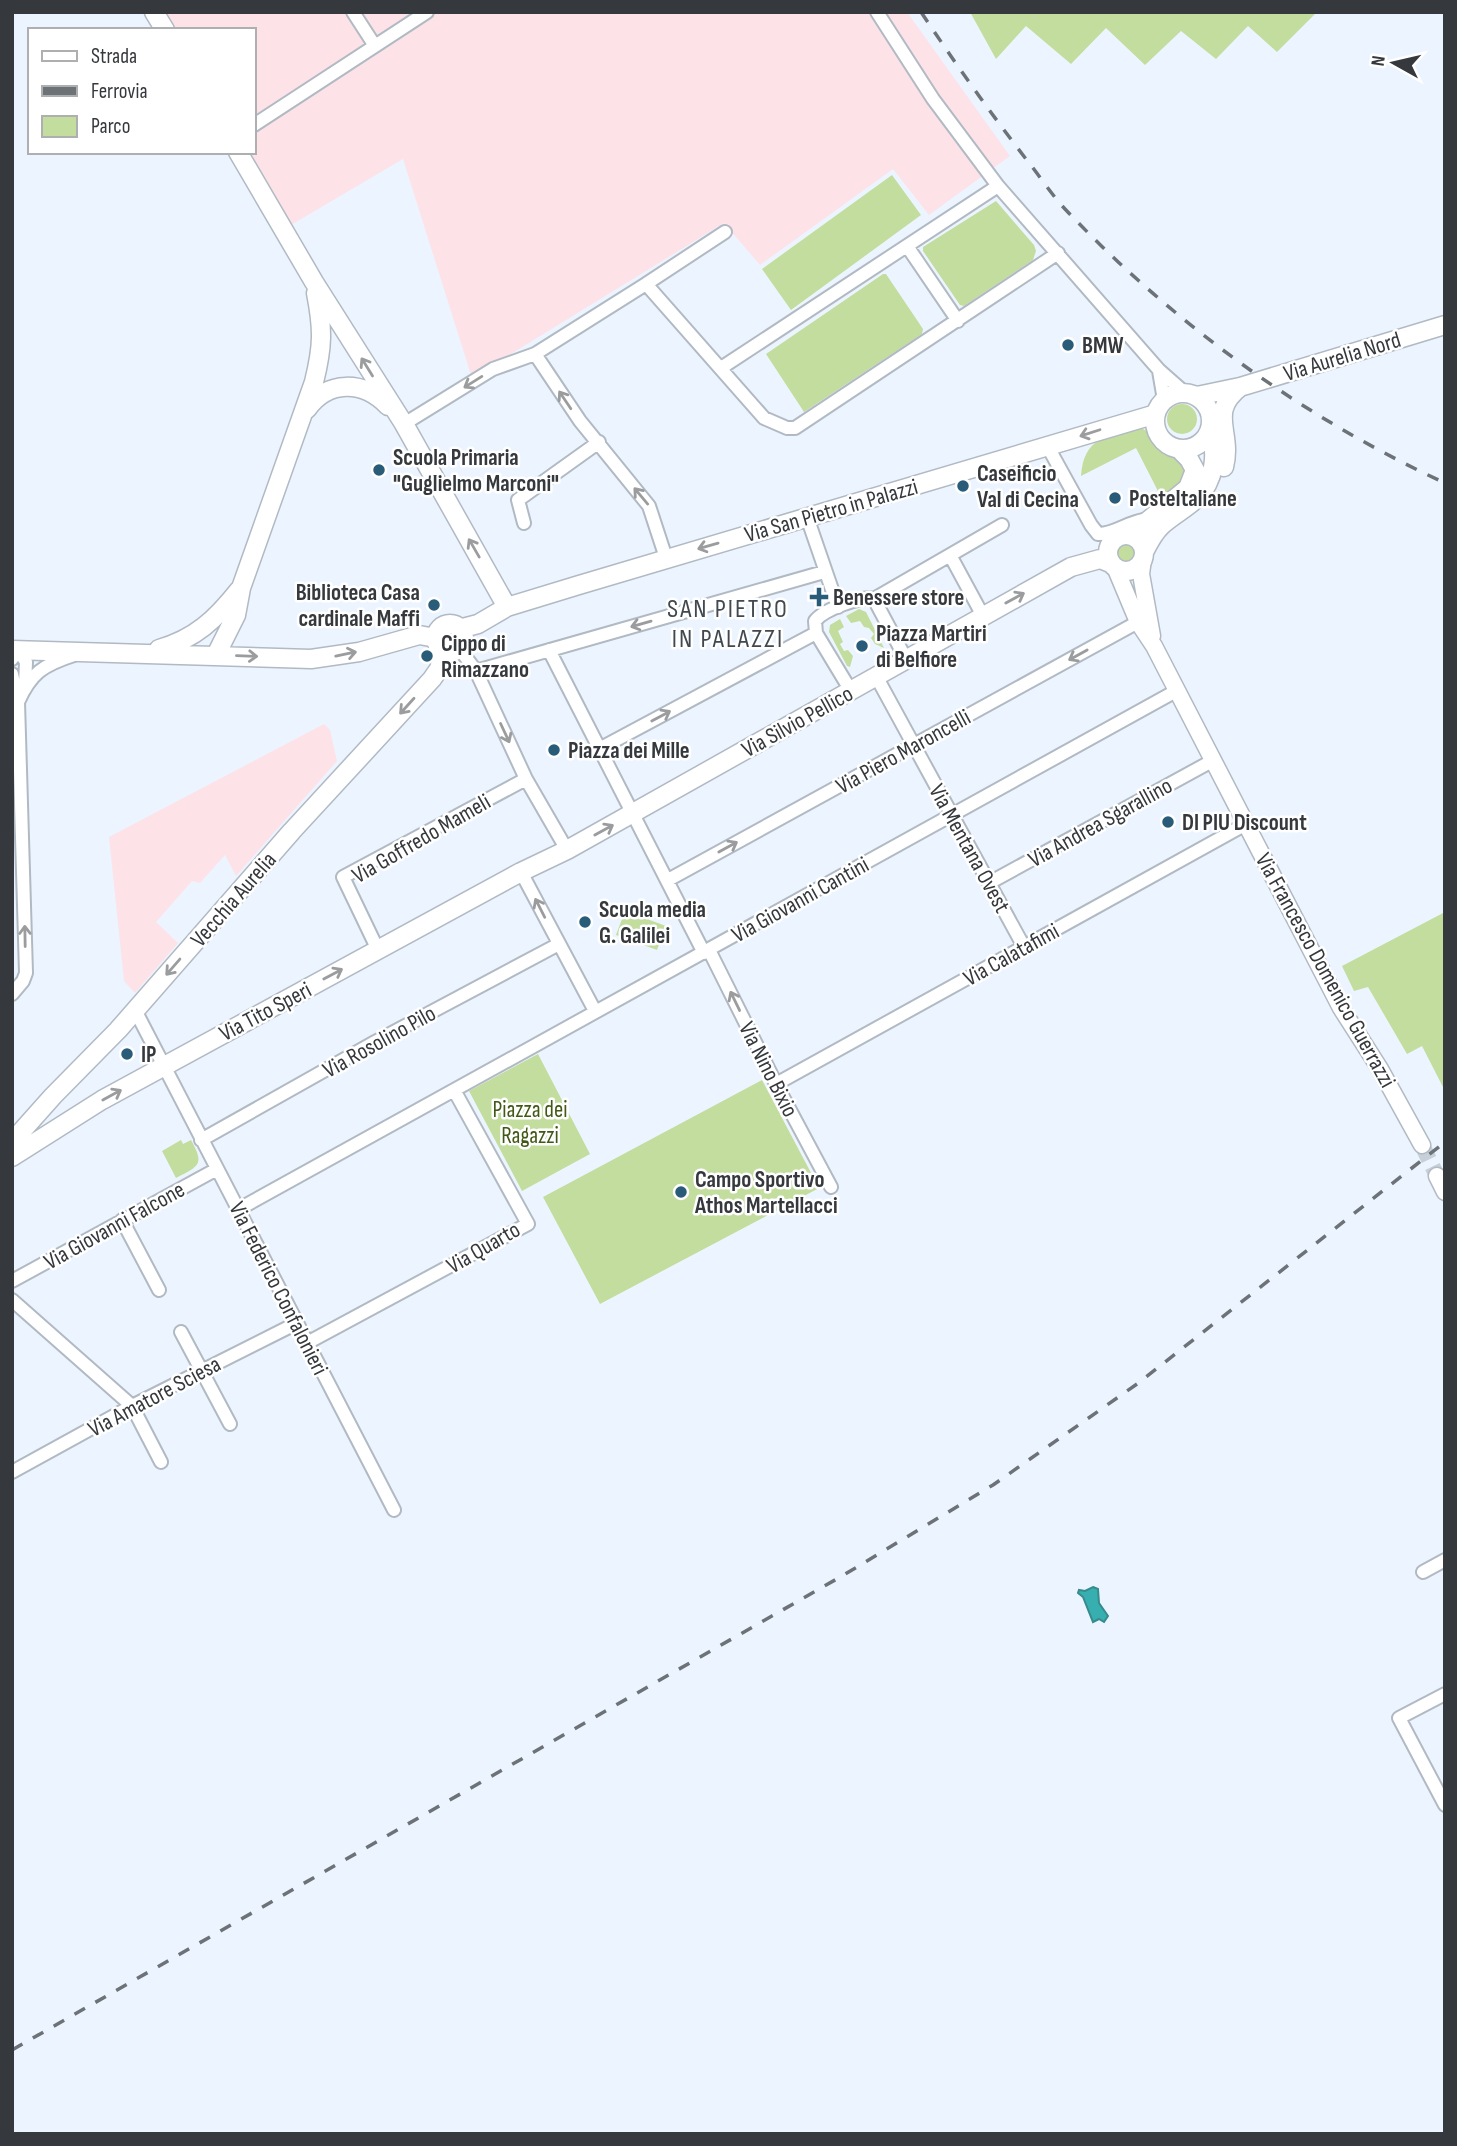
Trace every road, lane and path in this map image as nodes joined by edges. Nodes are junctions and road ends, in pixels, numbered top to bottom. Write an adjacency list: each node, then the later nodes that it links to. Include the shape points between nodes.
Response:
1 (155, 12): 5 (main road)
2 (353, 12): 6 (street)
3 (427, 12): 6 (street)
4 (877, 12): 9 (street, via 933,99)
5 (164, 28)
6 (374, 46): 7 (street)
7 (256, 124)
8 (239, 154): 13 (main road)
9 (998, 186): 11 (street); 12 (street)
10 (725, 232): 14 (street)
11 (907, 246): 15 (street); 18 (street)
12 (1058, 253): 15 (street); 19 (street)
13 (314, 282): 23 (main road, via 323,333); 24 (main road, one-way to 13)
14 (646, 284): 17 (street); 18 (street)
15 (958, 321): 18 (street, via 795,428 764,418)
16 (1445, 325): 20 (main road, Via Aurelia Nord)
17 (535, 355): 24 (street, one-way to 24, via 493,369); 26 (street, one-way to 17)
18 (721, 368)
19 (1159, 370): 21 (street); 22 (street)
20 (1240, 387): 21 (main road, Via Aurelia Nord); 29 (main road, via 1224,403 1222,472)
21 (1191, 395): 22 (main road, via 1170,396); 25 (main road, via 1208,408)
22 (1160, 407): 27 (main road, Via San Pietro in Palazzi, one-way to 27); 28 (main road, via 1157,432)
23 (302, 416): 24 (main road, via 324,391 354,387 384,402); 40 (main road)
24 (404, 424): 42 (main road, one-way to 24)
25 (1209, 432): 28 (main road, via 1197,446); 29 (main road, via 1213,468)
26 (599, 442): 32 (street, via 518,500); 37 (street, one-way to 26, via 649,506)
27 (1048, 447): 30 (main road, Via San Pietro in Palazzi); 31 (street, via 1098,534)
28 (1179, 449): 31 (main road, via 1195,470 1192,481)
29 (1198, 497): 36 (main road, via 1162,525)
30 (807, 517): 37 (main road, Via San Pietro in Palazzi, one-way to 37); 39 (street)
31 (1148, 520): 34 (main road)
32 (524, 523)
33 (1002, 525): 35 (street)
34 (1124, 535): 36 (main road, via 1135,537); 38 (main road, via 1110,545)
35 (950, 555): 41 (street); 45 (street)
36 (1143, 555): 38 (main road, via 1131,570); 50 (street, Via Francesco Domenico Guerrazzi, via 1141,574)
37 (666, 558): 42 (main road, Via San Pietro in Palazzi)
38 (1113, 565): 45 (main road, Via Silvio Pellico, one-way to 38, via 1071,567 1100,559); 46 (street, Via Francesco Domenico Guerrazzi)
39 (824, 572): 43 (street); 51 (street, one-way to 51)
40 (241, 588): 44 (main road); 55 (main road, via 236,615)
41 (874, 599): 43 (street, via 865,597); 56 (street)
42 (507, 607): 47 (main road)
43 (838, 607): 48 (street, via 818,617)
44 (219, 616): 54 (main road, via 179,643); 55 (main road, via 213,631)
45 (983, 616): 56 (main road, Via Silvio Pellico)
46 (1138, 622): 50 (street, Via Francesco Domenico Guerrazzi); 62 (street, Via Piero Maroncelli, one-way to 62)
47 (460, 628): 49 (main road, Vecchia Aurelia, via 463,639); 49 (main road, via 444,625 438,630)
48 (816, 633): 60 (street); 63 (street, one-way to 48)
49 (446, 646): 55 (main road, one-way to 49, via 334,657 419,635); 57 (street); 79 (main road, Vecchia Aurelia, one-way to 79, via 439,670)
50 (1154, 646): 61 (street, Via Francesco Domenico Guerrazzi)
51 (549, 650): 57 (street); 63 (street)
52 (84, 652): 53 (main road); 54 (main road); 59 (street)
53 (14, 653): 59 (street, via 26,663)
54 (145, 653): 55 (main road)
55 (214, 655)
56 (906, 659): 58 (main road, Via Silvio Pellico)
57 (476, 671): 65 (street, one-way to 65)
58 (876, 676): 60 (main road, Via Silvio Pellico); 62 (street, Via Mentana Ovest)
59 (16, 682): 71 (street)
60 (851, 691): 66 (main road, Via Silvio Pellico)
61 (1176, 691): 64 (street, Via Francesco Domenico Guerrazzi); 67 (street, Via Giovanni Cantini)
62 (914, 745): 67 (street, Via Mentana Ovest); 72 (street, Via Piero Maroncelli, one-way to 62)
63 (601, 748): 66 (street)
64 (1212, 761): 68 (street, Via Francesco Domenico Guerrazzi); 73 (street, Via Andrea Sgarallino)
65 (526, 779): 69 (street); 76 (street, Via Goffredo Mameli, via 343,877)
66 (634, 813): 69 (main road, Via Silvio Pellico, one-way to 66); 72 (street, Via Nino Bixio)
67 (952, 815): 73 (street, Via Mentana Ovest); 77 (street, Via Giovanni Cantini)
68 (1246, 824): 75 (street, Via Calatafimi); 88 (street, Via Francesco Domenico Guerrazzi, via 1341,1007)
69 (567, 850): 70 (main road, Via Silvio Pellico)
70 (522, 872): 74 (street, one-way to 70); 76 (main road, Via Tito Speri)
71 (18, 877): 78 (street, one-way to 71, via 26,973)
72 (668, 880): 77 (street, Via Nino Bixio)
73 (989, 883): 75 (street, Via Mentana Ovest)
74 (559, 944): 80 (street); 86 (street, Via Rosolino Pilo)
75 (1024, 947): 82 (street, Via Calatafimi)
76 (378, 950): 81 (main road, Via Tito Speri, one-way to 76)
77 (707, 951): 80 (street, Via Giovanni Cantini); 82 (street, Via Nino Bixio, one-way to 77)
78 (12, 994)
79 (135, 1010): 81 (street, Via Federico Confalonieri); 84 (main road, Vecchia Aurelia)
80 (594, 1011): 83 (street, Via Giovanni Cantini)
81 (163, 1066): 85 (main road, Via Tito Speri, one-way to 81); 86 (street, Via Federico Confalonieri)
82 (776, 1084): 92 (street, Via Nino Bixio)
83 (454, 1090): 94 (street, Via Giovanni Cantini); 101 (street, Via Quarto, via 528,1224)
84 (53, 1096): 85 (main road, via 56,1116); 87 (main road, Vecchia Aurelia)
85 (73, 1119): 89 (main road, Via Tito Speri)
86 (201, 1140): 90 (street, Via Federico Confalonieri)
87 (12, 1142)
88 (1422, 1145)
89 (12, 1157)
90 (217, 1169): 94 (street, Via Federico Confalonieri); 95 (street, Via Giovanni Falcone)
91 (1437, 1176): 93 (street)
92 (831, 1187)
93 (1445, 1192)
94 (239, 1209): 99 (street, Via Federico Confalonieri)
95 (122, 1220): 96 (street, Via Giovanni Falcone); 97 (street)
96 (12, 1281)
97 (159, 1290)
98 (12, 1300): 103 (street)
99 (297, 1323): 101 (street, Via Federico Confalonieri); 102 (street, Via Amatore Sciesa)
100 (181, 1332): 102 (street)
101 (307, 1343): 107 (street, Via Federico Confalonieri)
102 (202, 1370): 103 (street, Via Amatore Sciesa); 104 (street)
103 (132, 1406): 105 (street); 106 (street, Via Amatore Sciesa)
104 (230, 1424)
105 (161, 1462)
106 (12, 1472)
107 (394, 1510)
108 (1445, 1560): 109 (street)
109 (1423, 1572)
110 (1445, 1695): 111 (street, via 1399,1718)
111 (1439, 1781): 112 (street)
112 (1445, 1805)

